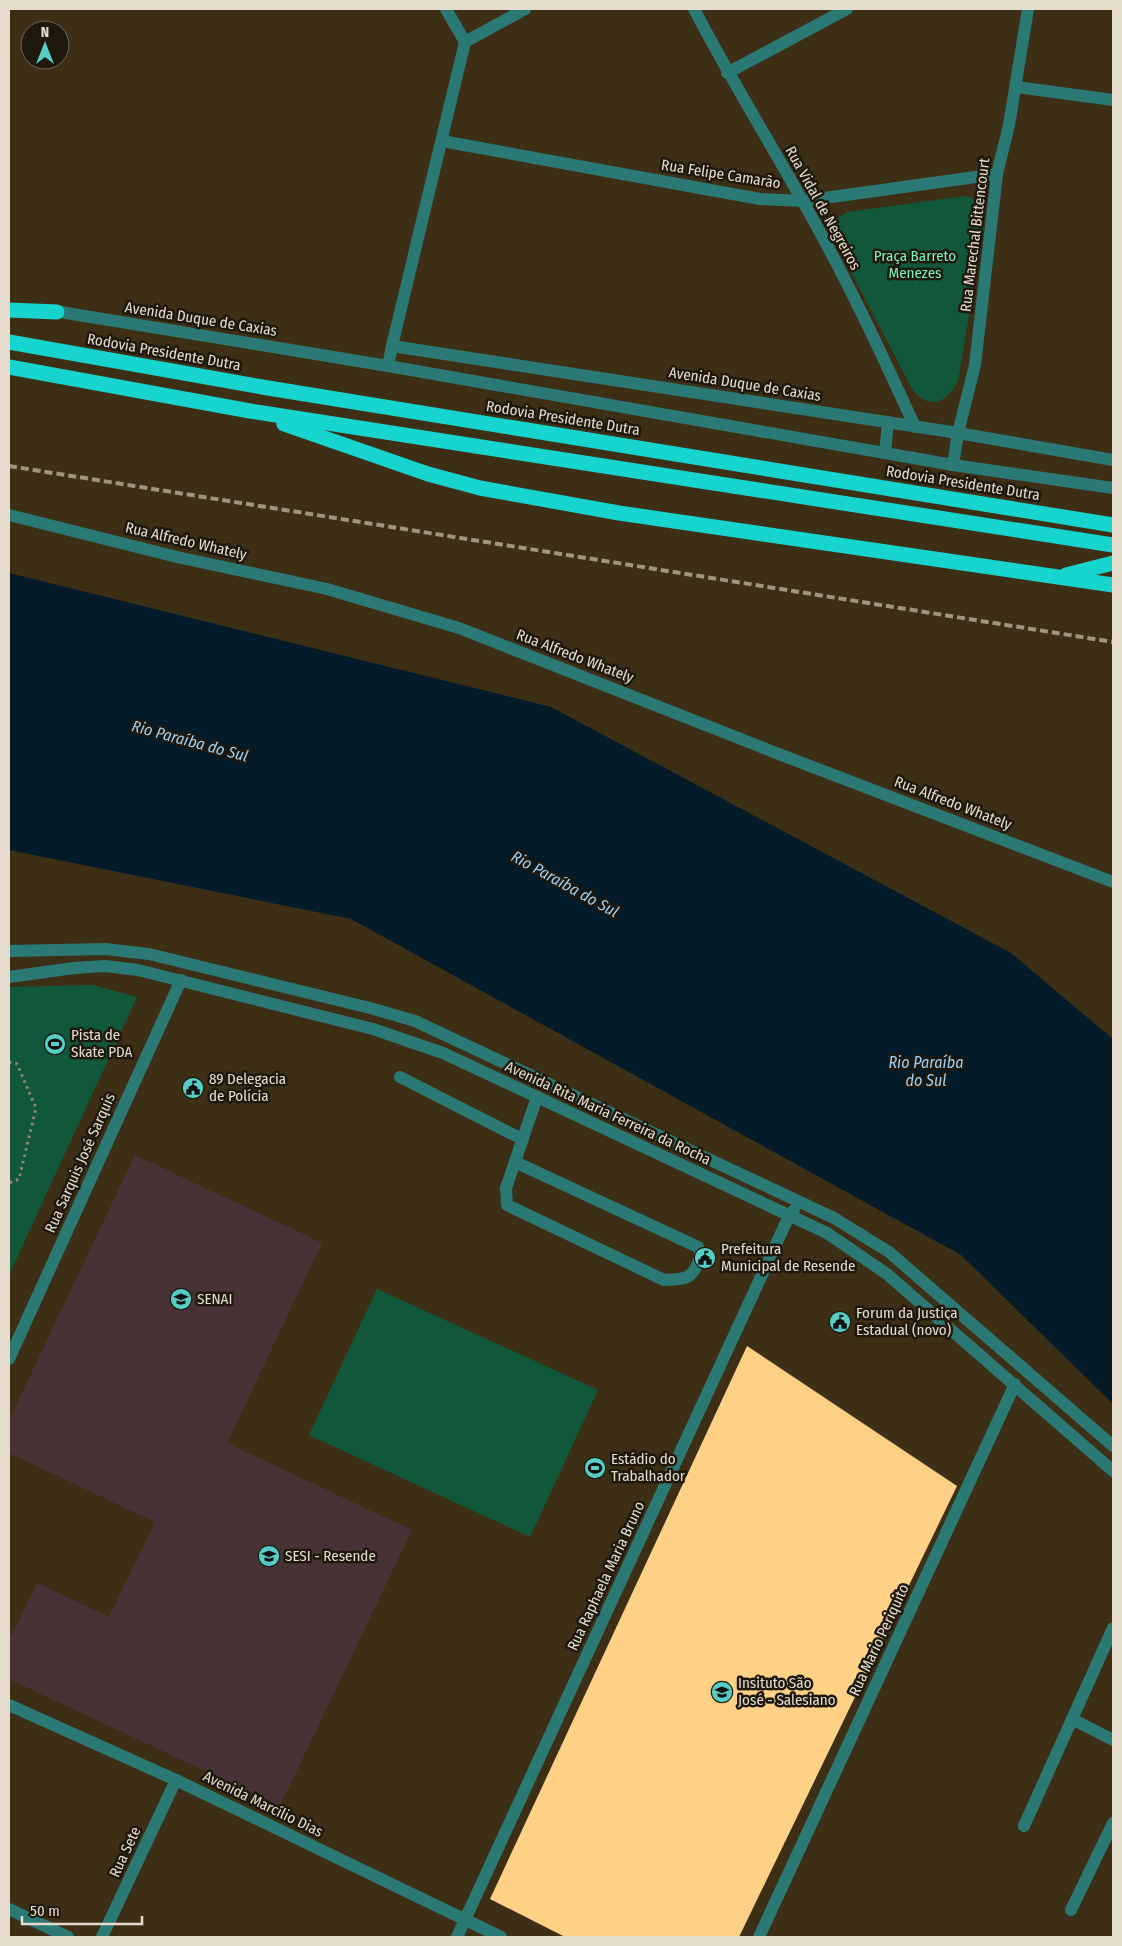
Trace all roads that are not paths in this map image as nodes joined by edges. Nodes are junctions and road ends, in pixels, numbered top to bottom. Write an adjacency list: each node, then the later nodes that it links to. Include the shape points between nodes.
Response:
1 (446, 9): 6 (street)
2 (525, 9): 6 (street)
3 (694, 9): 7 (street, Rua Vidal de Negreiros)
4 (847, 9): 7 (street)
5 (1028, 9): 8 (street, Rua Marechal Bittencourt)
6 (464, 42): 10 (street)
7 (727, 73): 12 (street, Rua Vidal de Negreiros)
8 (1016, 87): 9 (street); 11 (street, Rua Marechal Bittencourt)
9 (1113, 100)
10 (442, 141): 12 (street, Rua Felipe Camarão, via 760,199); 17 (street)
11 (997, 174): 12 (street, Rua Felipe Camarão); 23 (street, Rua Marechal Bittencourt, via 975,365)
12 (803, 200): 22 (street, Rua Vidal de Negreiros)
13 (9, 304): 15 (street, Avenida Duque de Caxias)
14 (9, 310): 15 (highway)
15 (57, 312): 18 (street, Avenida Duque de Caxias)
16 (9, 342): 29 (highway, Rodovia Presidente Dutra, via 268,388)
17 (392, 346): 18 (street); 21 (street, Avenida Duque de Caxias)
18 (388, 366): 24 (street, Avenida Duque de Caxias)
19 (9, 367): 20 (highway)
20 (250, 411): 30 (highway); 32 (highway, via 428,474 480,488 619,513)
21 (888, 422): 22 (street, Avenida Duque de Caxias); 24 (street)
22 (915, 426): 23 (street, Avenida Duque de Caxias)
23 (958, 433): 25 (street, Avenida Duque de Caxias); 26 (street, Rua Marechal Bittencourt)
24 (885, 453): 26 (street, Avenida Duque de Caxias)
25 (1113, 460)
26 (953, 464): 27 (street, Avenida Duque de Caxias)
27 (1113, 488)
28 (9, 514): 34 (street, Rua Alfredo Whately, via 177,557 327,589 459,628)
29 (1113, 525)
30 (1113, 545)
31 (1113, 563): 32 (highway)
32 (1060, 576): 33 (highway)
33 (1113, 585)
34 (1113, 882)
35 (9, 951): 42 (street, Avenida Rita Maria Ferreira da Rocha, via 105,949 149,954 415,1021)
36 (9, 977): 37 (street, Avenida Rita Maria Ferreira da Rocha, via 105,966)
37 (181, 980): 39 (street, Avenida Rita Maria Ferreira da Rocha, via 373,1029 443,1053); 44 (street, Rua Sarquis José Sarquis)
38 (400, 1078): 40 (street)
39 (537, 1097): 40 (street); 43 (street, Avenida Rita Maria Ferreira da Rocha)
40 (522, 1139): 41 (street)
41 (515, 1162): 41 (street, via 698,1247 702,1255 696,1270 683,1279 664,1280 507,1205 506,1188)
42 (800, 1202): 43 (street, Rua Raphaela Maria Bruno); 46 (street, Avenida Rita Maria Ferreira da Rocha, via 834,1218 889,1252)
43 (789, 1216): 45 (street, Avenida Rita Maria Ferreira da Rocha, via 827,1233 887,1274); 57 (street, Rua Raphaela Maria Bruno)
44 (9, 1359)
45 (1015, 1384): 47 (street, Avenida Rita Maria Ferreira da Rocha); 62 (street, Rua Mario Periquito)
46 (1113, 1446)
47 (1113, 1471)
48 (1113, 1628): 50 (street)
49 (9, 1705): 52 (street, Avenida Marcílio Dias)
50 (1072, 1719): 51 (street); 54 (street)
51 (1113, 1740)
52 (176, 1780): 57 (street, Avenida Marcílio Dias); 59 (street, Rua Sete)
53 (1113, 1823): 56 (street)
54 (1024, 1826)
55 (9, 1909): 58 (street)
56 (1072, 1910)
57 (465, 1920): 60 (street, Rua Raphaela Maria Bruno); 61 (street, Avenida Marcílio Dias)
58 (68, 1937)
59 (102, 1937)
60 (457, 1937)
61 (501, 1937)
62 (759, 1937)

